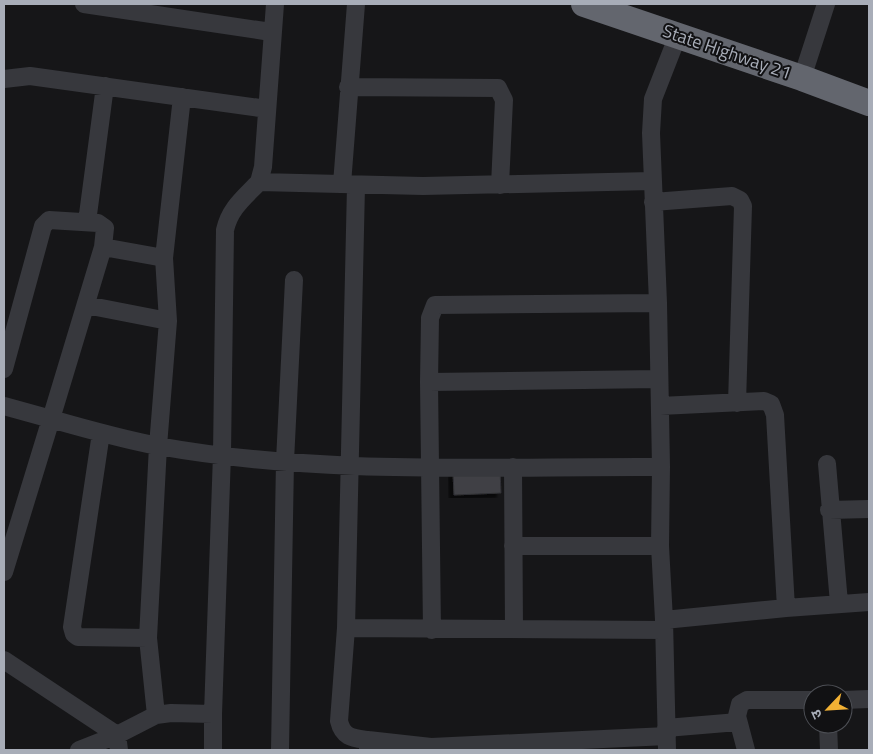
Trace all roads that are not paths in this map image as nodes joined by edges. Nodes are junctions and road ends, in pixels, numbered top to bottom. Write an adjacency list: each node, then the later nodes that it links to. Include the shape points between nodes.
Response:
1 (84, 4): 7 (street)
2 (275, 4): 7 (street)
3 (356, 4): 12 (street)
4 (584, 4): 6 (highway, State Highway 21)
5 (826, 4): 9 (street)
6 (614, 9): 8 (highway, State Highway 21)
7 (272, 32): 15 (street)
8 (678, 35): 9 (highway, State Highway 21); 16 (street, via 653,98)
9 (802, 78): 14 (highway, State Highway 21)
10 (4, 79): 11 (street, via 30,76)
11 (105, 86): 13 (street); 21 (street)
12 (348, 86): 18 (street); 19 (street, via 498,88 504,100)
13 (182, 97): 15 (street); 23 (street)
14 (869, 103)
15 (267, 109): 17 (street)
16 (652, 181): 19 (street); 20 (street)
17 (259, 182): 18 (street); 37 (street, via 228,216 226,230)
18 (349, 185): 19 (street); 40 (street)
19 (500, 185)
20 (653, 202): 25 (street); 31 (street, via 732,196 743,206)
21 (87, 222): 22 (street, via 98,223 105,228); 28 (street, via 49,220 43,226)
22 (104, 247): 23 (street); 26 (street)
23 (164, 258): 27 (street)
24 (294, 280): 38 (street)
25 (658, 303): 29 (street); 30 (street, via 435,305 430,318)
26 (86, 305): 27 (street); 34 (street)
27 (168, 321): 36 (street)
28 (4, 370)
29 (659, 379): 30 (street); 33 (street)
30 (429, 382): 43 (street)
31 (737, 403): 33 (street); 51 (street, via 764,401 773,408)
32 (4, 406): 34 (street)
33 (660, 406): 42 (street)
34 (51, 419): 35 (street); 48 (street)
35 (101, 433): 36 (street); 56 (street, via 72,627 74,634 84,638)
36 (158, 446): 37 (street); 56 (street)
37 (222, 454): 38 (street); 61 (street)
38 (285, 461): 40 (street); 72 (street)
39 (827, 464): 45 (street)
40 (351, 466): 43 (street); 53 (street)
41 (513, 467): 42 (street); 43 (street); 46 (street)
42 (661, 467): 47 (street)
43 (429, 468): 55 (street)
44 (869, 509): 45 (street)
45 (829, 510): 50 (street)
46 (514, 546): 47 (street); 54 (street)
47 (660, 546): 52 (street)
48 (4, 572)
49 (869, 602): 50 (street)
50 (839, 603): 51 (street)
51 (786, 608): 52 (street)
52 (664, 625): 54 (street); 65 (street)
53 (346, 628): 55 (street); 67 (street, via 338,721 344,734)
54 (514, 628): 55 (street)
55 (432, 630)
56 (148, 638): 62 (street)
57 (4, 660): 66 (street)
58 (869, 699): 60 (street)
59 (803, 700): 63 (street, via 747,700 740,704)
60 (853, 700)
61 (213, 714): 62 (street); 71 (street)
62 (156, 715): 66 (street)
63 (738, 722): 65 (street); 73 (street)
64 (828, 734): 74 (street)
65 (667, 738): 68 (street)
66 (118, 743): 70 (street)
67 (368, 745): 69 (street)
68 (540, 745): 69 (street)
69 (431, 749)
70 (79, 750)
71 (212, 750)
72 (280, 750)
73 (746, 750)
74 (829, 750)

